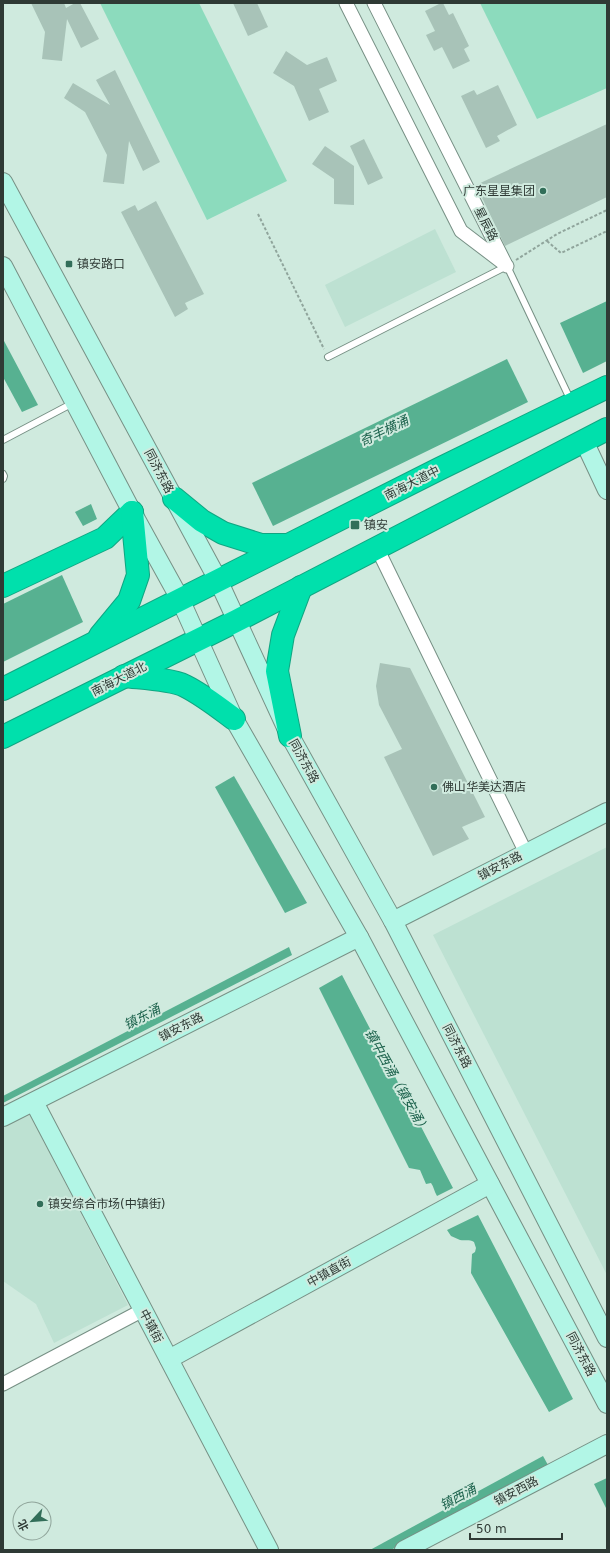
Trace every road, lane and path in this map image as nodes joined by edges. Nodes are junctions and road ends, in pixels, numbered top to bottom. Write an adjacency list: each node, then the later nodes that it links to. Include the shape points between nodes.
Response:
1 (346, 3): 9 (street, via 461,231)
2 (374, 3): 9 (street, 星辰路)
3 (3, 182): 20 (main road, 同济东路)
4 (607, 210): 7 (path)
5 (258, 214): 10 (path)
6 (607, 231): 7 (path, via 561,253)
7 (547, 241): 9 (path)
8 (3, 266): 12 (main road, 同济东路)
9 (507, 266): 10 (lane); 13 (lane, 星辰路)
10 (328, 357)
11 (607, 387): 13 (highway, 南海大道中)
12 (75, 403): 15 (lane); 21 (main road, 同济东路)
13 (572, 405): 22 (highway, 南海大道中)
14 (607, 429): 16 (highway)
15 (3, 440)
16 (584, 441): 19 (main road); 23 (highway)
17 (3, 474): 18 (lane)
18 (3, 479)
19 (607, 490)
20 (174, 498): 22 (highway, via 202,521 223,533 261,545); 24 (main road, 同济东路)
21 (132, 512): 25 (highway, via 105,538); 27 (main road, 同济东路); 30 (highway, via 138,574 129,601)
22 (289, 545): 24 (highway, 南海大道中)
23 (377, 548): 26 (highway); 37 (street)
24 (218, 580): 27 (highway); 28 (main road, 同济东路)
25 (3, 586)
26 (301, 587): 28 (highway); 34 (highway, via 283,635 277,671)
27 (180, 599): 29 (main road, 同济东路); 30 (highway)
28 (236, 621): 29 (highway, 南海大道北); 34 (main road, 同济东路)
29 (198, 640): 31 (highway, 南海大道北); 33 (main road, 同济东路)
30 (94, 642): 32 (highway)
31 (124, 676): 33 (highway, via 184,685); 35 (highway, 南海大道北)
32 (3, 688)
33 (234, 719): 39 (main road, 同济东路)
34 (290, 736): 38 (main road, 同济东路)
35 (3, 738)
36 (607, 812): 37 (main road, 镇安东路)
37 (526, 853): 38 (main road, 镇安东路)
38 (393, 921): 44 (main road, 同济东路)
39 (360, 937): 40 (main road, 镇安东路); 42 (main road, 同济东路)
40 (34, 1102): 41 (main road, 镇安东路); 43 (main road, 中镇街)
41 (3, 1117)
42 (490, 1184): 45 (main road, 中镇直街); 47 (main road, 同济东路)
43 (143, 1310): 45 (main road, 中镇街); 46 (street)
44 (607, 1338)
45 (169, 1359): 49 (main road, 中镇街)
46 (3, 1384)
47 (607, 1404)
48 (607, 1444): 50 (main road, 镇安西路)
49 (268, 1550)
50 (404, 1550)

